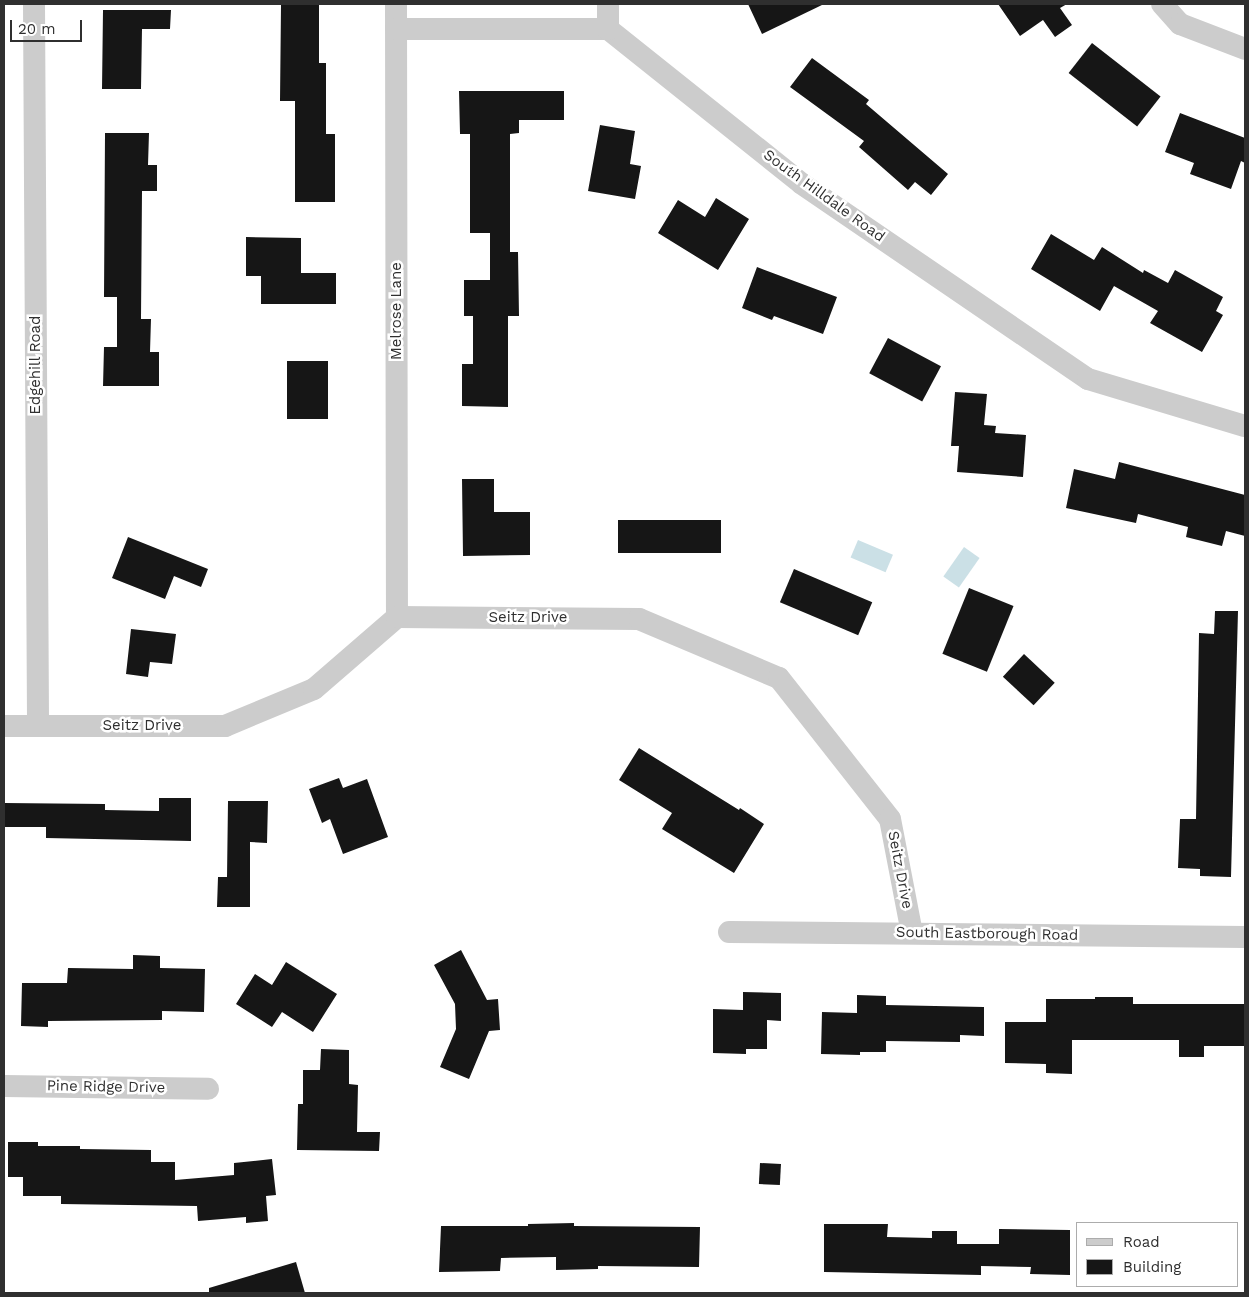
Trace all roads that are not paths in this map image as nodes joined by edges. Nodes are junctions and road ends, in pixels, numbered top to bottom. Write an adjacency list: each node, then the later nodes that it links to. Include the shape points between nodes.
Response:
1 (34, 4): 11 (street, Edgehill Road)
2 (396, 4): 5 (street, Melrose Lane)
3 (608, 4): 6 (street)
4 (1162, 4): 7 (street, via 1180,24)
5 (396, 29): 6 (street); 9 (street, Melrose Lane)
6 (608, 29): 8 (street, South Hilldale Road, via 802,184 1088,379)
7 (1245, 49)
8 (1245, 426)
9 (397, 617): 11 (street, Seitz Drive, via 314,688 225,726); 13 (street, Seitz Drive, via 639,619 779,678 890,818)
10 (4, 726): 11 (street, Seitz Drive)
11 (38, 726)
12 (729, 932): 13 (street, South Eastborough Road)
13 (912, 932): 14 (street, South Eastborough Road)
14 (1245, 937)
15 (4, 1086): 16 (street, Pine Ridge Drive)
16 (208, 1089)

